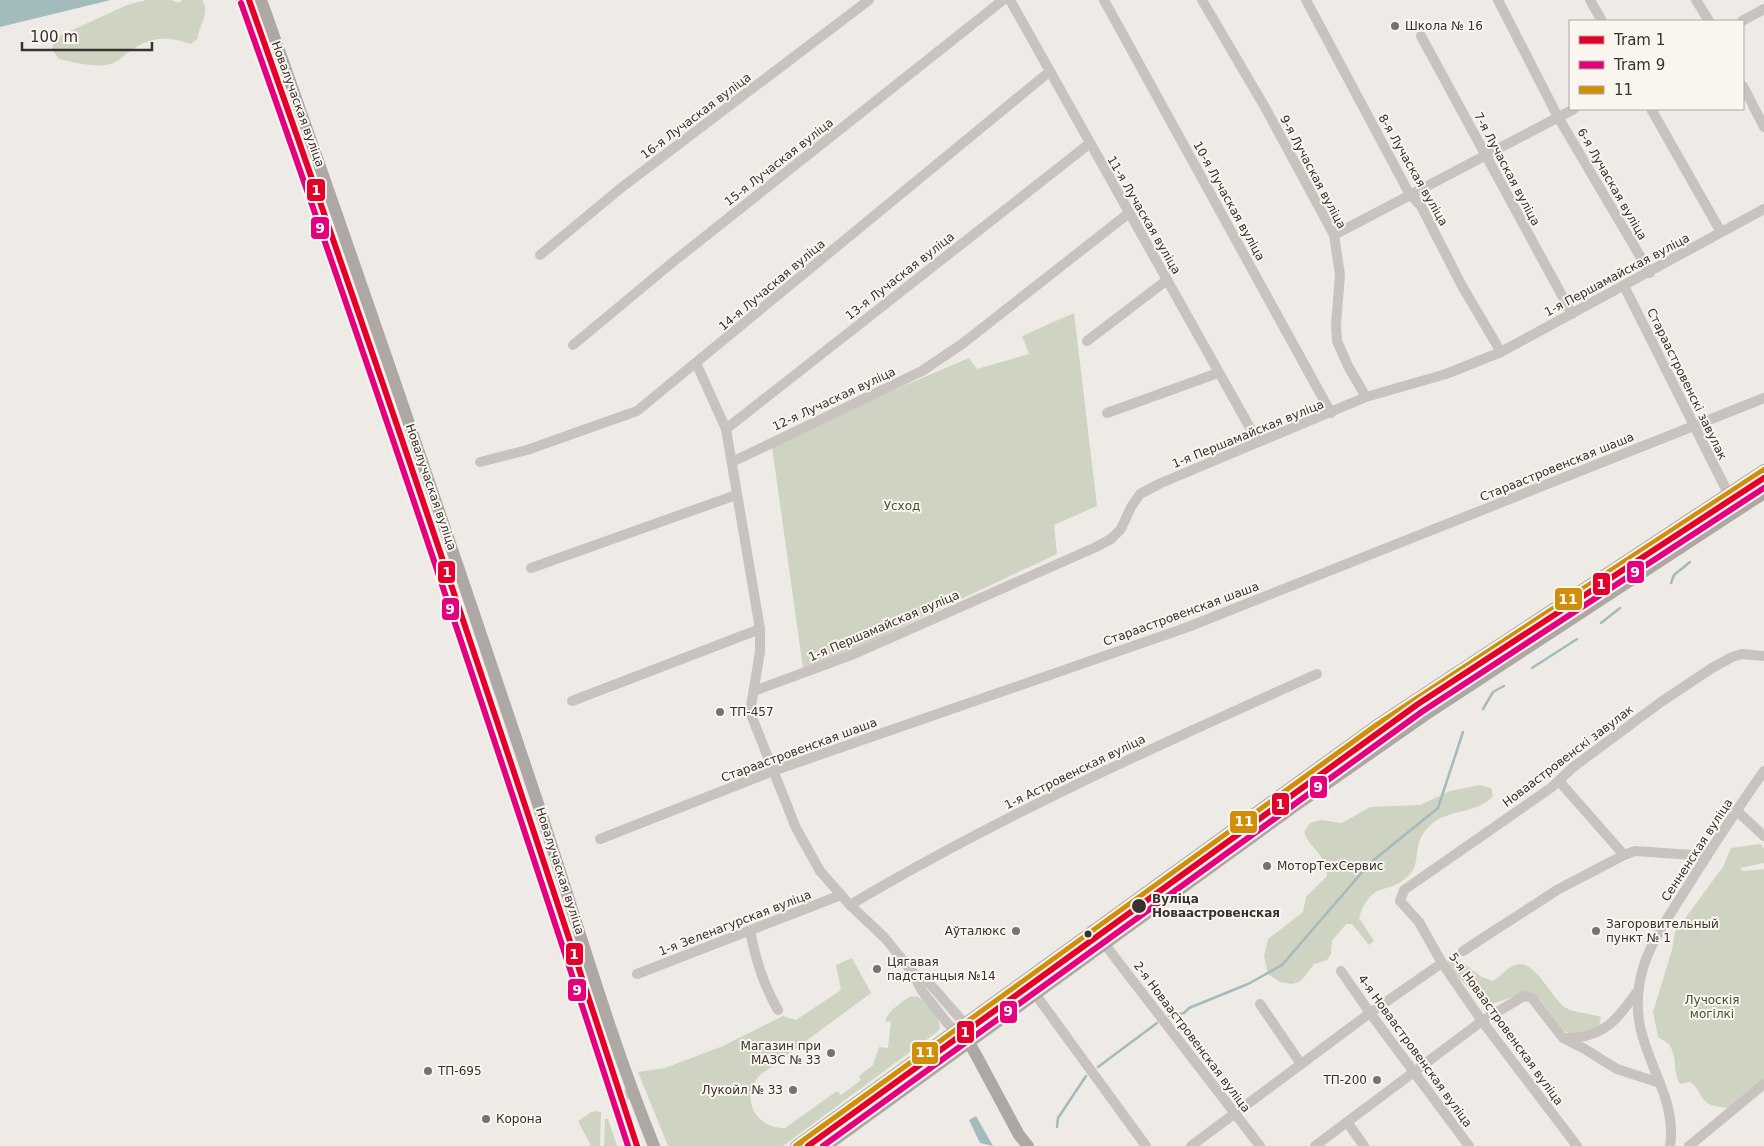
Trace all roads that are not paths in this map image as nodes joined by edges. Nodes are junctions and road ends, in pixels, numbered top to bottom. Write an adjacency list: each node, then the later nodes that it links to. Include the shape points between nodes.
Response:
1 (242, 0): 29 (main road, Новалучаская вуліца)
2 (261, 0): 27 (main road, Новалучаская вуліца)
3 (869, 0): 32 (street, 16-я Лучаская вуліца, via 621,188)
4 (1003, 0): 38 (street, 15-я Лучаская вуліца)
5 (1010, 0): 17 (street, 11-я Лучаская вуліца)
6 (1104, 0): 45 (street, 10-я Лучаская вуліца)
7 (1202, 0): 31 (street, 9-я Лучаская вуліца)
8 (1306, 0): 25 (street, 8-я Лучаская вуліца)
9 (1498, 0): 21 (street, 6-я Лучаская вуліца)
10 (1590, 0): 13 (street)
11 (1696, 0): 14 (street)
12 (1764, 9): 15 (street)
13 (1601, 20)
14 (1707, 20)
15 (1744, 20)
16 (1422, 36): 24 (street, 7-я Лучаская вуліца)
17 (1049, 72): 23 (street, 11-я Лучаская вуліца); 40 (street, 14-я Лучаская вуліца)
18 (1744, 88): 22 (street)
19 (1572, 110): 21 (street)
20 (1652, 110): 30 (street)
21 (1558, 117): 24 (street); 33 (street, 6-я Лучаская вуліца)
22 (1764, 127)
23 (1089, 144): 28 (street, 11-я Лучаская вуліца); 47 (street, 13-я Лучаская вуліца)
24 (1485, 155): 25 (street); 36 (street, 7-я Лучаская вуліца)
25 (1409, 194): 31 (street); 39 (street, 8-я Лучаская вуліца, via 1421,206)
26 (1764, 209): 30 (street, 1-я Першамайская вуліца)
27 (337, 212): 29 (street); 100 (main road, Новалучаская вуліца, via 557,857)
28 (1129, 213): 34 (street, 11-я Лучаская вуліца); 50 (street, 12-я Лучаская вуліца, via 962,344 922,371)
29 (319, 218): 101 (main road, Новалучаская вуліца, via 530,835)
30 (1721, 232): 33 (street, 1-я Першамайская вуліца)
31 (1334, 235): 42 (street, 9-я Лучаская вуліца, via 1340,275 1337,340)
32 (540, 255)
33 (1650, 273): 35 (street, 1-я Першамайская вуліца)
34 (1167, 280): 37 (street); 41 (street, 11-я Лучаская вуліца)
35 (1624, 286): 36 (street, 1-я Першамайская вуліца); 46 (street, Стараастровенскі завулак)
36 (1572, 314): 39 (street, 1-я Першамайская вуліца)
37 (1087, 341)
38 (573, 345)
39 (1501, 352): 42 (street, 1-я Першамайская вуліца, via 1446,374)
40 (696, 364): 47 (street); 49 (street, 14-я Лучаская вуліца, via 637,411 527,450)
41 (1218, 373): 44 (street); 48 (street, 11-я Лучаская вуліца)
42 (1366, 396): 45 (street, 1-я Першамайская вуліца)
43 (1764, 398): 46 (street, Стараастровенская шаша)
44 (1108, 413)
45 (1331, 413): 48 (street, 1-я Першамайская вуліца)
46 (1693, 426): 53 (street, Стараастровенскі завулак); 62 (street, Стараастровенская шаша, via 1188,627)
47 (726, 429): 50 (street)
48 (1258, 442): 60 (street, 1-я Першамайская вуліца, via 1140,494 1130,507 1121,529 1096,547 854,654)
49 (480, 462)
50 (732, 462): 54 (street)
51 (1764, 470): 53 (main road)
52 (1764, 493): 55 (main road)
53 (1727, 494): 55 (street, Стараастровенскі завулак); 67 (main road, via 1415,699)
54 (736, 495): 56 (street); 57 (street)
55 (1737, 511): 68 (main road, via 1439,706)
56 (531, 568)
57 (760, 629): 60 (street); 61 (street)
58 (1764, 656): 64 (street, Новаастровенскі завулак, via 1742,654 1712,668 1661,702)
59 (1316, 674): 76 (street, 1-я Астровенская вуліца, via 1097,773)
60 (754, 691): 62 (street, via 750,712)
61 (572, 701)
62 (773, 771): 71 (street, Стараастровенская шаша); 74 (street, via 796,828 820,871)
63 (1764, 771): 66 (street, Сенненская вуліца)
64 (1559, 780): 72 (street); 75 (street, Новаастровенскі завулак, via 1404,890)
65 (1764, 783): 66 (street)
66 (1753, 787): 69 (street, Сенненская вуліца)
67 (1281, 795): 68 (street); 77 (main road)
68 (1292, 808): 79 (main road)
69 (1737, 812): 70 (street); 73 (street, Сенненская вуліца)
70 (1764, 836)
71 (600, 839)
72 (1624, 855): 73 (street, via 1635,851); 80 (street, via 1557,890)
73 (1707, 856): 87 (street, Сенненская вуліца, via 1669,917 1645,964)
74 (841, 895): 76 (street); 78 (street, 1-я Зеленагурская вуліца)
75 (1400, 901): 82 (street, 5-я Новаастровенская вуліца, via 1419,922)
76 (850, 905): 93 (street, via 885,938 914,973 930,984)
77 (1094, 929): 79 (street, 2-я Новаастровенская вуліца); 81 (main road)
78 (750, 931): 84 (street, 1-я Зеленагурская вуліца); 90 (street, via 757,965)
79 (1105, 944): 85 (main road); 102 (street, 2-я Новаастровенская вуліца)
80 (1463, 951)
81 (1052, 960): 85 (street); 86 (main road)
82 (1442, 963): 91 (street); 92 (street, 5-я Новаастровенская вуліца)
83 (1342, 971): 91 (street, 4-я Новаастровенская вуліца)
84 (637, 974)
85 (1063, 975): 88 (main road)
86 (1025, 980): 88 (street); 93 (main road)
87 (1639, 988): 94 (street, via 1604,1030 1584,1038); 98 (street, Сенненская вуліца, via 1640,1027)
88 (1036, 994): 95 (main road); 109 (street)
89 (1260, 1004): 96 (street)
90 (778, 1010)
91 (1370, 1013): 96 (street); 97 (street, 4-я Новаастровенская вуліца)
92 (1482, 1021): 94 (street, via 1524,996 1532,998); 97 (street); 115 (street, 5-я Новаастровенская вуліца)
93 (960, 1028): 95 (street); 106 (main road)
94 (1563, 1038): 98 (street, via 1617,1069)
95 (969, 1042): 107 (main road); 108 (main road)
96 (1302, 1064): 102 (street)
97 (1413, 1073): 103 (street); 114 (street, 4-я Новаастровенская вуліца)
98 (1660, 1083): 116 (street, Сенненская вуліца, via 1670,1116)
99 (1764, 1084): 117 (street)
100 (632, 1093): 101 (street); 105 (main road, Новалучаская вуліца)
101 (615, 1098): 104 (main road, Новалучаская вуліца)
102 (1236, 1114): 110 (street); 111 (street, 2-я Новаастровенская вуліца)
103 (1347, 1122): 112 (street); 113 (street)
104 (629, 1146)
105 (654, 1146)
106 (796, 1146)
107 (826, 1146)
108 (1028, 1146)
109 (1146, 1146)
110 (1191, 1146)
111 (1260, 1146)
112 (1315, 1146)
113 (1364, 1146)
114 (1469, 1146)
115 (1577, 1146)
116 (1670, 1146)
117 (1689, 1146)

